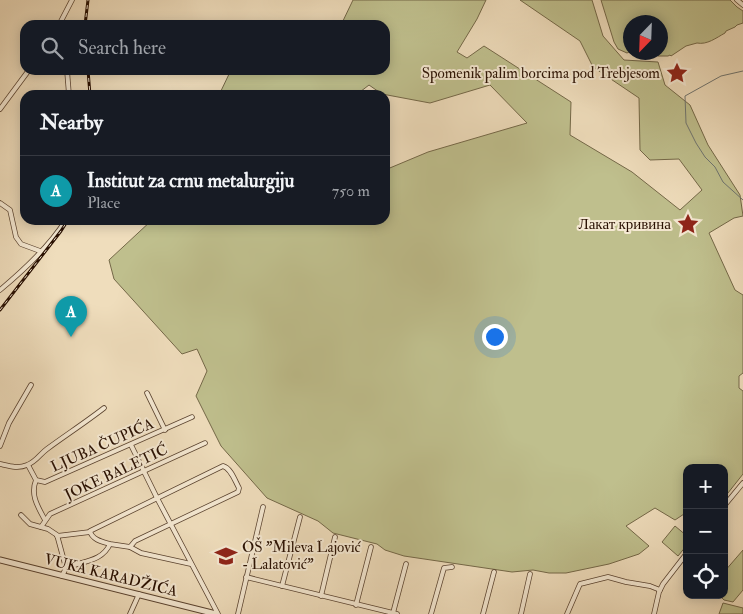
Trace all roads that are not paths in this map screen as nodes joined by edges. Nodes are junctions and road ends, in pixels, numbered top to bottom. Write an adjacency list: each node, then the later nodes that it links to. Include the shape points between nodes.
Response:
1 (72, 0): 2 (street)
2 (62, 20)
3 (25, 75): 6 (street)
4 (68, 75): 5 (street)
5 (69, 90)
6 (0, 109)
7 (0, 203): 9 (street, via 10,210 16,237 21,244)
8 (63, 225): 9 (street)
9 (40, 251): 10 (street)
10 (0, 290)
11 (31, 384): 18 (street)
12 (147, 393): 15 (street)
13 (104, 408): 20 (street)
14 (192, 417): 15 (street, LJUBA ČUPIĆA)
15 (165, 430): 17 (street, LJUBA ČUPIĆA)
16 (205, 443): 21 (street, JOKE BALETIĆ)
17 (131, 445): 21 (street); 22 (street, LJUBA ČUPIĆA, via 45,482)
18 (0, 446)
19 (0, 464): 20 (street, LJUBA ČUPIĆA, via 19,468)
20 (28, 465): 22 (street, LJUBA ČUPIĆA)
21 (145, 472): 24 (street); 29 (street, JOKE BALETIĆ, via 50,514)
22 (36, 480): 29 (street, via 33,496)
23 (743, 483): 25 (street)
24 (157, 498): 30 (street); 30 (street, via 223,466 230,470 238,492); 32 (street)
25 (728, 501)
26 (263, 507): 47 (street)
27 (21, 515): 31 (street, via 30,524)
28 (300, 517): 48 (street)
29 (44, 520): 31 (street)
30 (170, 523): 36 (street, via 135,541); 40 (street)
31 (41, 527): 33 (street)
32 (90, 532): 33 (street); 35 (street, via 96,539)
33 (57, 536): 43 (street)
34 (335, 537): 51 (street)
35 (110, 544): 36 (street); 43 (street, via 107,552)
36 (130, 547): 40 (street, via 141,553)
37 (372, 547): 52 (street)
38 (686, 554): 49 (street)
39 (0, 560): 46 (street, VUKA KARADŽIĆA)
40 (191, 564): 54 (street)
41 (406, 564): 56 (street)
42 (452, 567): 57 (street, via 444,568)
43 (66, 568): 46 (street)
44 (494, 572): 58 (street)
45 (530, 574): 59 (street)
46 (62, 576): 50 (street, VUKA KARADŽIĆA)
47 (246, 577): 48 (street); 55 (street)
48 (282, 586): 51 (street)
49 (660, 590): 60 (street, via 608,577 585,582 580,584); 61 (street)
50 (139, 594): 53 (street); 54 (street, VUKA KARADŽIĆA)
51 (320, 596): 52 (street)
52 (356, 605): 56 (street)
53 (130, 614)
54 (217, 614)
55 (238, 614)
56 (395, 614)
57 (431, 614)
58 (483, 614)
59 (521, 614)
60 (567, 614)
61 (654, 614)

